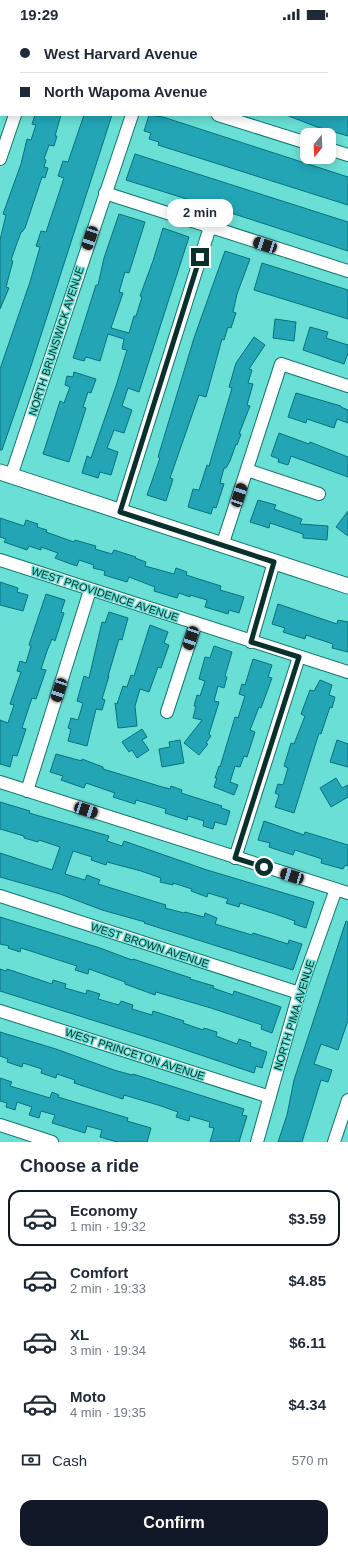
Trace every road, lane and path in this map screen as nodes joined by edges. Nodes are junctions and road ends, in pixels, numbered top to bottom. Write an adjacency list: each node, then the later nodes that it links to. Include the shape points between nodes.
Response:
1 (15, 116): 7 (street)
2 (132, 116): 8 (street, NORTH BRUNSWICK AVENUE)
3 (221, 116): 4 (street)
4 (300, 141)
5 (336, 151): 6 (street)
6 (348, 155)
7 (0, 159)
8 (105, 193): 9 (street); 13 (street, NORTH BRUNSWICK AVENUE)
9 (210, 227): 10 (street); 15 (street)
10 (348, 271)
11 (348, 386): 12 (street, via 282,364)
12 (247, 470): 14 (street); 16 (street)
13 (6, 474): 15 (main road)
14 (319, 494)
15 (120, 512): 16 (main road)
16 (222, 546): 18 (main road)
17 (0, 560): 20 (street, WEST PROVIDENCE AVENUE)
18 (274, 562): 19 (main road); 22 (street)
19 (348, 586)
20 (90, 590): 21 (street, WEST PROVIDENCE AVENUE); 27 (street)
21 (196, 623): 22 (street, WEST PROVIDENCE AVENUE); 25 (street)
22 (251, 642): 23 (street, WEST PROVIDENCE AVENUE)
23 (299, 657): 24 (street, WEST PROVIDENCE AVENUE); 28 (street)
24 (348, 672)
25 (167, 712)
26 (0, 782): 27 (street)
27 (27, 791): 28 (street)
28 (235, 858): 29 (street)
29 (336, 889): 30 (street); 32 (street, NORTH PIMA AVENUE)
30 (348, 893)
31 (0, 896): 32 (street, WEST BROWN AVENUE)
32 (299, 993): 34 (street, NORTH PIMA AVENUE)
33 (0, 1011): 34 (street, WEST PRINCETON AVENUE)
34 (270, 1098): 38 (street, NORTH PIMA AVENUE)
35 (348, 1100): 39 (street)
36 (0, 1125): 37 (street)
37 (52, 1142)
38 (257, 1142)
39 (334, 1142)

